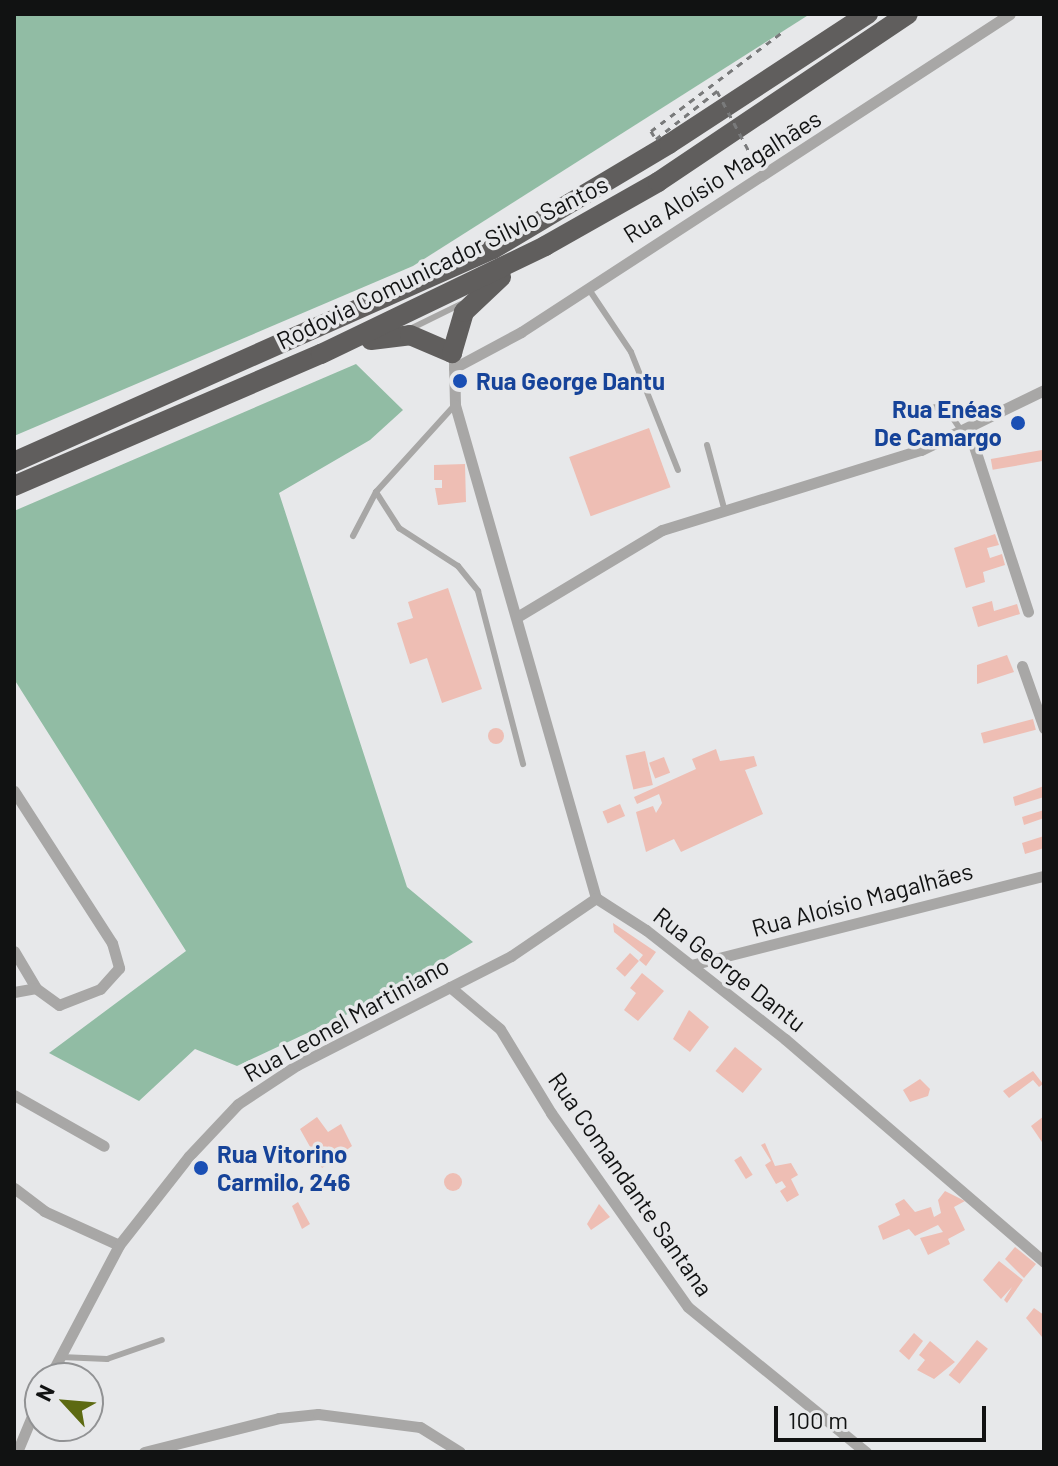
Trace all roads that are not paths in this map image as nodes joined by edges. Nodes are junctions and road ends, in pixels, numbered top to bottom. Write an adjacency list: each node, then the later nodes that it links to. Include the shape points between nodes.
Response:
1 (868, 14): 15 (highway, Rodovia Comunicador Silvio Santos, via 669,144 493,249)
2 (908, 14): 4 (highway, Rodovia Comunicador Silvio Santos, via 658,182)
3 (1010, 14): 5 (street, Rua Aloísio Magalhães)
4 (545, 246): 6 (highway); 8 (highway, Rodovia Comunicador Silvio Santos)
5 (587, 287): 9 (street, Rua Aloísio Magalhães); 16 (lane, via 631,352)
6 (481, 292): 7 (lane); 9 (highway, via 464,312)
7 (395, 334): 8 (highway); 9 (highway)
8 (321, 354): 17 (highway, Rodovia Comunicador Silvio Santos)
9 (453, 360): 11 (street)
10 (1044, 390): 13 (street)
11 (455, 405): 18 (lane); 22 (street)
12 (916, 412): 13 (lane, via 944,405)
13 (966, 432): 19 (street, via 843,477); 21 (street)
14 (707, 445): 19 (lane)
15 (14, 462)
16 (678, 470)
17 (14, 486)
18 (376, 492): 20 (lane); 25 (lane, via 399,528 458,566 478,591)
19 (724, 508): 22 (street, via 627,548)
20 (353, 536)
21 (1028, 612)
22 (517, 617): 28 (street)
23 (1022, 666): 24 (street)
24 (1044, 728)
25 (523, 764)
26 (14, 791): 32 (street, via 119,959 111,981 81,1000 59,1005)
27 (1044, 876): 30 (street, Rua Aloísio Magalhães)
28 (596, 898): 30 (street, Rua George Dantu); 31 (street, Rua Leonel Martiniano, via 529,945)
29 (14, 951): 32 (street)
30 (691, 965): 38 (street, Rua George Dantu)
31 (450, 987): 37 (street, Rua Leonel Martiniano, via 297,1065 238,1104); 44 (street, Rua Comandante Santana, via 500,1029 551,1113 688,1307)
32 (36, 988): 33 (street)
33 (14, 992)
34 (14, 1095): 35 (street)
35 (104, 1146)
36 (14, 1188): 37 (street, via 44,1211)
37 (119, 1245): 40 (street, Rua Leonel Martiniano)
38 (1044, 1262)
39 (162, 1340): 40 (lane, via 107,1359)
40 (60, 1357): 41 (street, Rua Leonel Martiniano)
41 (57, 1362)
42 (144, 1452): 43 (street, via 279,1418 318,1414 420,1427)
43 (460, 1452)
44 (866, 1452)

